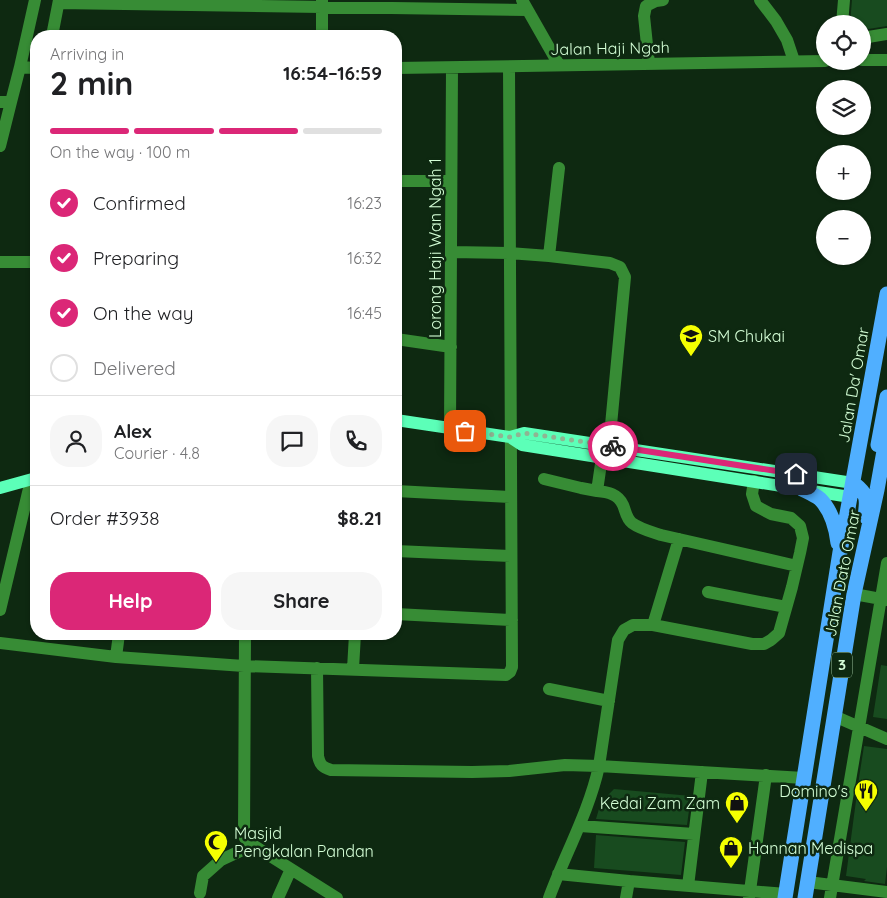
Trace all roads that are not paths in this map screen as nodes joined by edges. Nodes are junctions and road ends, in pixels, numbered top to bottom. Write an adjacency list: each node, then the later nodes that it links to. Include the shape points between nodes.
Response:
1 (35, 0): 19 (street)
2 (662, 0): 17 (street, via 646,6 644,16)
3 (760, 0): 15 (street, via 787,40)
4 (844, 0): 8 (street)
5 (59, 2): 6 (street); 9 (street)
6 (322, 4): 7 (street); 10 (street)
7 (524, 5): 18 (street)
8 (843, 15)
9 (53, 30)
10 (322, 30)
11 (887, 34): 12 (street)
12 (871, 37)
13 (871, 60): 14 (street)
14 (887, 60)
15 (794, 61): 16 (street, Jalan Haji Ngah); 17 (street, Jalan Haji Ngah)
16 (816, 61)
17 (649, 64): 18 (street, Jalan Haji Ngah)
18 (559, 65): 20 (street, Jalan Haji Ngah)
19 (20, 67): 21 (street); 24 (street)
20 (509, 67): 23 (street, Jalan Haji Ngah); 30 (street)
21 (30, 68)
22 (402, 68): 23 (street, Jalan Haji Ngah)
23 (452, 68): 28 (street, Lorong Haji Wan Ngah 1)
24 (5, 102): 25 (street)
25 (0, 146)
26 (559, 168): 31 (street)
27 (402, 181): 28 (street)
28 (451, 181): 29 (street, Lorong Haji Wan Ngah 1)
29 (452, 252): 30 (street); 36 (street, Lorong Haji Wan Ngah 1)
30 (509, 253): 31 (street); 41 (street)
31 (548, 256): 42 (street, via 610,262 620,268 625,277)
32 (0, 262): 33 (street)
33 (30, 262)
34 (887, 294): 49 (highway, Jalan Da' Omar / 3)
35 (402, 340): 36 (street)
36 (451, 347): 39 (street, Lorong Haji Wan Ngah 1)
37 (887, 397): 49 (highway, via 871,477 868,485)
38 (402, 421): 39 (main road)
39 (450, 429): 41 (main road)
40 (887, 434): 61 (highway, Jalan Dato Omar / 3)
41 (510, 437): 42 (main road, via 524,433); 43 (main road, via 522,445); 53 (street)
42 (609, 446): 49 (main road)
43 (602, 457): 46 (main road); 51 (street)
44 (544, 479): 51 (street)
45 (30, 480): 47 (main road)
46 (754, 481): 48 (main road); 59 (street, via 752,494 756,506 791,518 800,526 803,538)
47 (0, 488)
48 (802, 489): 49 (main road); 56 (highway, via 820,499 832,516)
49 (855, 490): 56 (highway, Jalan Dato Omar / 3); 61 (highway, via 866,499 866,508)
50 (402, 491): 53 (street)
51 (597, 491): 54 (street, via 616,496 632,523)
52 (30, 494): 64 (street)
53 (510, 497): 57 (street)
54 (679, 539): 59 (street); 67 (street)
55 (402, 551): 57 (street)
56 (840, 552): 84 (highway, Jalan Dato Omar / 3)
57 (511, 556): 66 (street)
58 (887, 563): 62 (street)
59 (797, 566): 63 (street)
60 (708, 592): 63 (street)
61 (854, 594): 62 (street); 78 (highway, Jalan Dato Omar / 3)
62 (884, 599): 79 (street)
63 (786, 607): 67 (street, via 779,633 764,644)
64 (0, 610)
65 (402, 614): 66 (street)
66 (512, 620): 75 (street, via 512,668 506,675)
67 (653, 626): 77 (street, via 633,625 624,630 618,640)
68 (118, 640): 72 (street)
69 (245, 640): 73 (street)
70 (355, 640): 75 (street)
71 (0, 643): 72 (street)
72 (116, 657): 73 (street)
73 (244, 666): 74 (street); 87 (street, via 244,838)
74 (317, 668): 75 (street); 81 (street, via 318,756 323,768 472,772)
75 (353, 670)
76 (549, 689): 77 (street)
77 (609, 700): 81 (street)
78 (834, 716): 79 (street); 91 (highway, Jalan Dato Omar / 3)
79 (859, 727): 80 (street); 92 (street)
80 (887, 739)
81 (599, 766): 82 (street); 85 (street)
82 (702, 772): 83 (street); 86 (street)
83 (766, 775): 84 (street); 96 (street)
84 (804, 778): 97 (highway, Jalan Dato Omar / 3)
85 (580, 826): 86 (street); 89 (street)
86 (694, 834): 93 (street)
87 (253, 845): 88 (street); 95 (street, via 220,860 203,876)
88 (291, 869): 98 (street); 99 (street)
89 (558, 874): 90 (street); 100 (street)
90 (629, 881): 93 (street); 101 (street)
91 (808, 882): 92 (street); 102 (highway, Jalan Dato Omar / 3)
92 (832, 885): 94 (street); 103 (street)
93 (688, 886): 96 (street)
94 (887, 892)
95 (200, 893)
96 (749, 894): 97 (street)
97 (785, 896)
98 (278, 898)
99 (337, 898)
100 (549, 898)
101 (626, 898)
102 (805, 898)
103 (830, 898)

